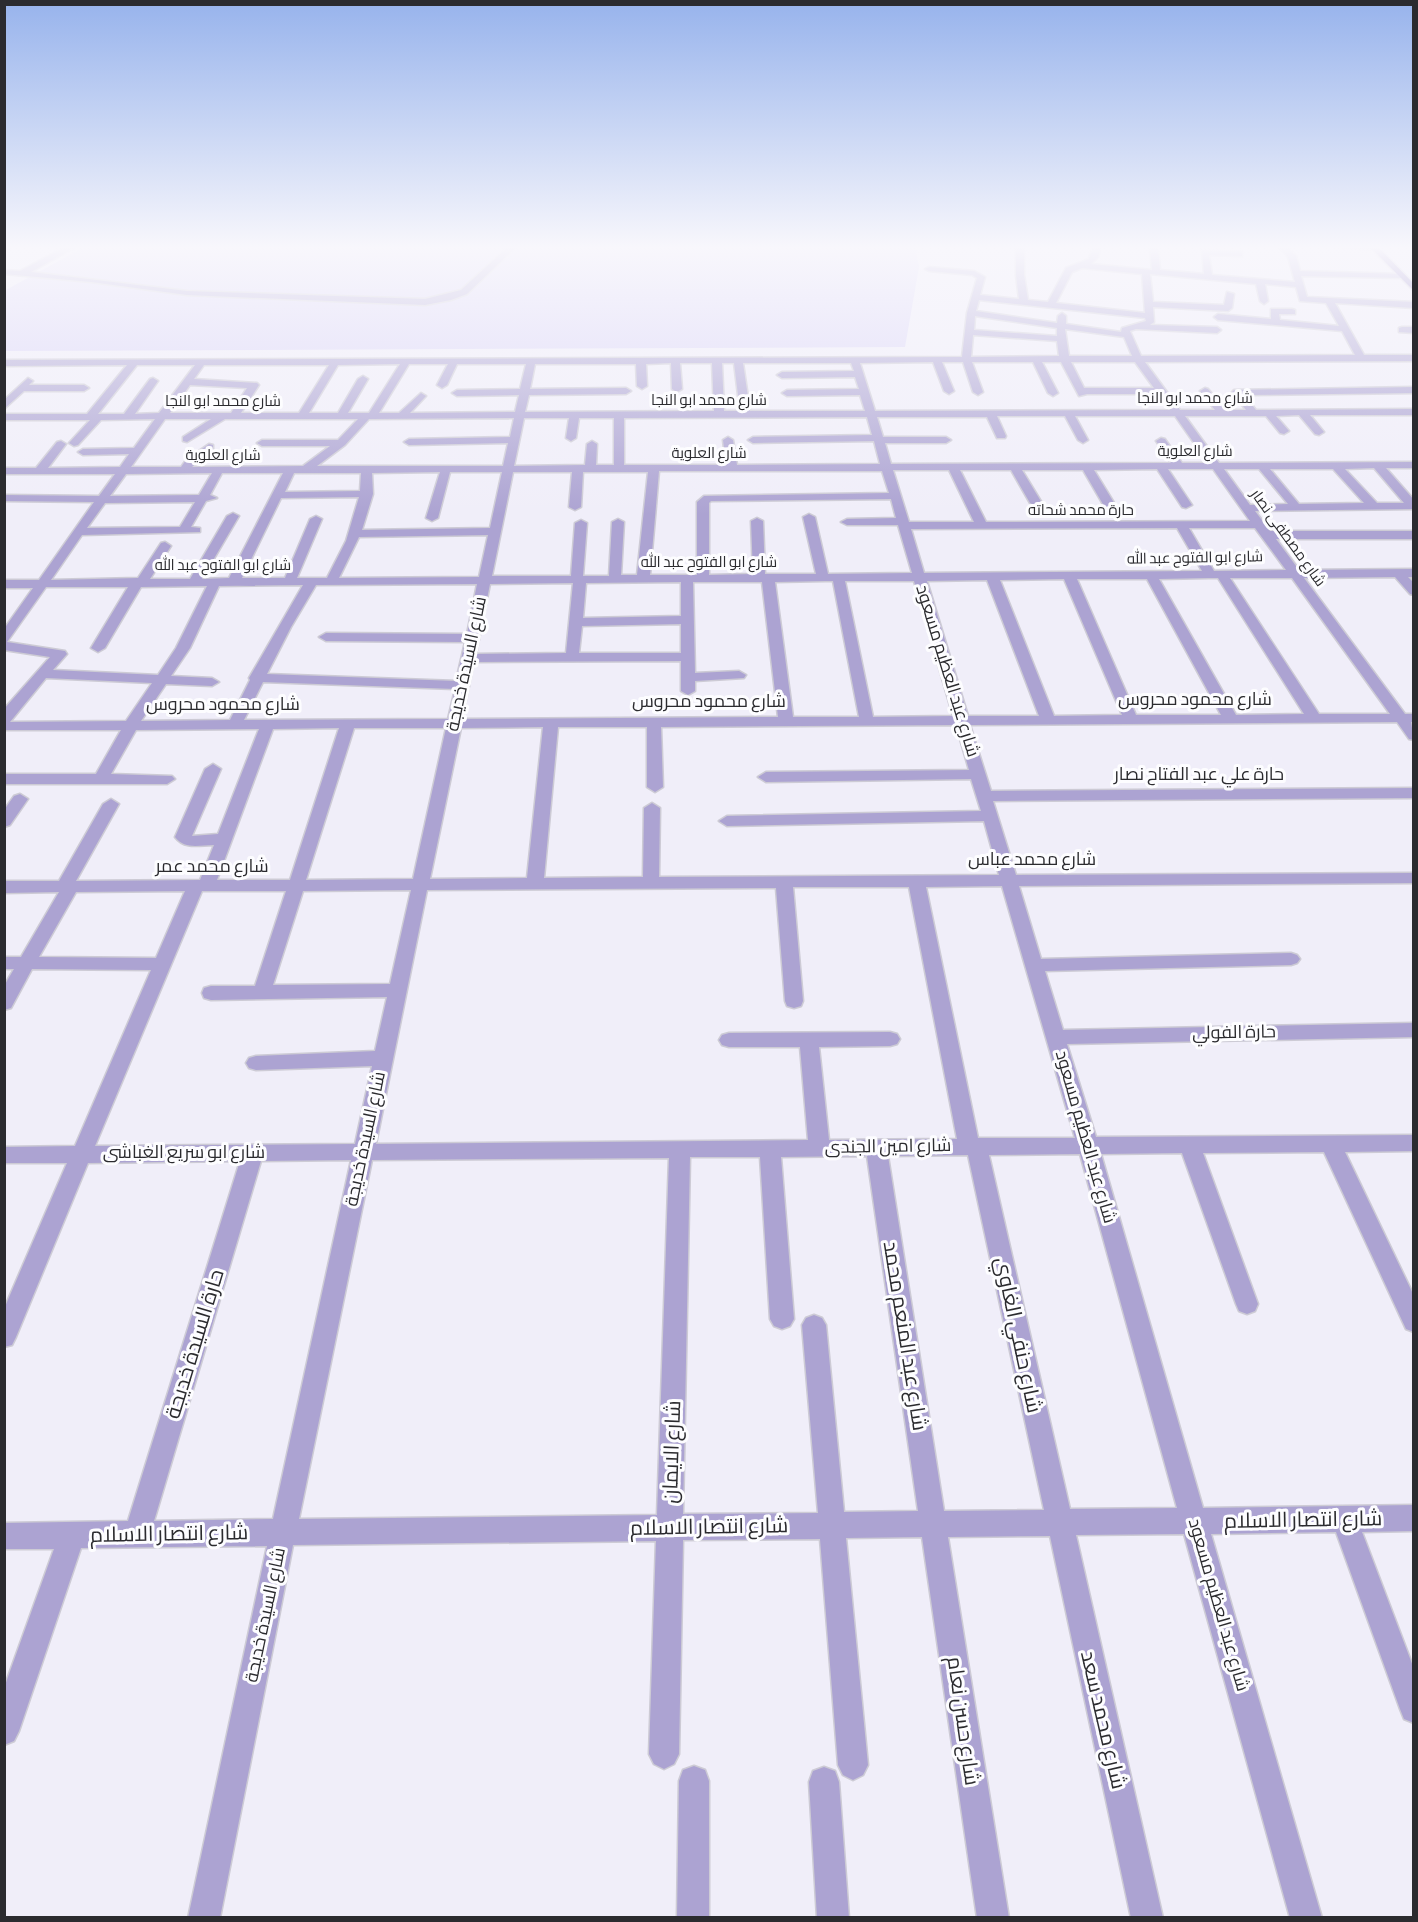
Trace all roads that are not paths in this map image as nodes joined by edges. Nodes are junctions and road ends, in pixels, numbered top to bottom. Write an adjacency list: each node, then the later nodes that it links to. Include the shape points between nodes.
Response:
1 (1126, 335): 14 (street, شارع مصطفى نصار)
2 (969, 336): 11 (street)
3 (1017, 336): 6 (street)
4 (1060, 336): 6 (street)
5 (1349, 336): 7 (street)
6 (1060, 339): 13 (street)
7 (1361, 358): 8 (street); 14 (street)
8 (1397, 358): 9 (street); 30 (street)
9 (1413, 358)
10 (936, 359): 11 (street); 40 (street); 44 (street)
11 (966, 359): 12 (street); 50 (street)
12 (1036, 359): 13 (street); 52 (street)
13 (1062, 359): 14 (street); 45 (street, via 1081,393)
14 (1138, 359): 45 (street, شارع مصطفى نصار)
15 (675, 360): 16 (street); 22 (street); 41 (street)
16 (717, 360): 17 (street); 69 (street)
17 (738, 360): 18 (street); 79 (street)
18 (778, 360): 31 (street); 40 (street)
19 (454, 361): 20 (street); 25 (street); 36 (street)
20 (531, 361): 21 (street); 49 (street, شارع السيدة خديجة)
21 (608, 361): 22 (street); 29 (street)
22 (641, 361): 37 (street)
23 (202, 362): 24 (street); 27 (street); 35 (street)
24 (335, 362): 25 (street); 71 (street)
25 (406, 362): 73 (street)
26 (45, 363): 27 (street); 28 (street); 38 (street)
27 (134, 363): 76 (street)
28 (5, 364)
29 (606, 372)
30 (1413, 372)
31 (782, 375): 40 (street); 54 (street)
32 (363, 379): 72 (street)
33 (1340, 379): 47 (street)
34 (153, 381): 77 (street)
35 (188, 382): 70 (street, via 254,385); 78 (street)
36 (442, 385)
37 (642, 386)
38 (21, 388): 39 (street); 55 (street)
39 (84, 388)
40 (864, 388): 54 (street); 64 (street, شارع محمد ابو النجا); 65 (street, شارع محمد ابو النجا); 87 (street, شارع عبد العظيم مسعود)
41 (677, 389)
42 (1413, 390): 48 (street)
43 (626, 391): 49 (street)
44 (949, 391)
45 (1162, 391): 61 (street, شارع مصطفى نصار)
46 (1205, 391): 62 (street)
47 (1350, 391): 48 (street); 63 (street, via 1237,392)
48 (1371, 391): 58 (street)
49 (524, 392): 51 (street); 66 (street, شارع السيدة خديجة)
50 (978, 392)
51 (458, 393)
52 (1053, 393)
53 (420, 396): 74 (street)
54 (788, 396): 64 (street)
55 (4, 406)
56 (1269, 412): 57 (street, شارع محمد ابو النجا); 63 (street, شارع محمد ابو النجا); 81 (street)
57 (1301, 412): 58 (street, شارع محمد ابو النجا); 83 (street)
58 (1391, 412): 59 (street, شارع محمد ابو النجا)
59 (1413, 412)
60 (1068, 413): 61 (street, شارع محمد ابو النجا); 65 (street, شارع محمد ابو النجا); 92 (street)
61 (1177, 413): 62 (street, شارع محمد ابو النجا); 111 (street, شارع مصطفى نصار)
62 (1223, 413): 63 (street, شارع محمد ابو النجا)
63 (1254, 413)
64 (793, 414): 79 (street, شارع محمد ابو النجا)
65 (991, 414): 84 (street)
66 (519, 415): 67 (street, شارع محمد ابو النجا); 88 (street, شارع السيدة خديجة); 95 (street, شارع محمد ابو النجا)
67 (574, 415): 68 (street, شارع محمد ابو النجا); 85 (street)
68 (619, 415): 69 (street, شارع محمد ابو النجا); 115 (street)
69 (718, 415): 79 (street, شارع محمد ابو النجا)
70 (228, 416): 71 (street, شارع محمد ابو النجا); 78 (street, شارع محمد ابو النجا); 86 (street)
71 (297, 416): 72 (street, شارع محمد ابو النجا); 82 (street, via 283,431)
72 (341, 416): 73 (street, شارع محمد ابو النجا)
73 (369, 416): 74 (street, شارع محمد ابو النجا); 96 (street)
74 (401, 416): 95 (street, شارع محمد ابو النجا)
75 (9, 417): 76 (street, شارع محمد ابو النجا); 80 (street)
76 (94, 417): 77 (street, شارع محمد ابو النجا); 94 (street)
77 (127, 417): 78 (street, شارع محمد ابو النجا)
78 (162, 417): 101 (street)
79 (739, 417)
80 (4, 425)
81 (1284, 431)
82 (304, 432)
83 (1320, 432)
84 (1001, 436)
85 (571, 438)
86 (187, 439)
87 (879, 439): 91 (street); 103 (street); 112 (street, شارع عبد العظيم مسعود)
88 (514, 440): 95 (street); 119 (street, شارع السيدة خديجة)
89 (728, 440): 117 (street)
90 (753, 440): 103 (street)
91 (946, 440)
92 (1083, 440)
93 (1161, 441): 110 (street)
94 (74, 442)
95 (409, 442): 118 (street, شارع العلوية); 126 (street, شارع العلوية)
96 (341, 443): 98 (street); 125 (street)
97 (61, 444): 128 (street)
98 (262, 444)
99 (592, 444): 121 (street)
100 (209, 447): 122 (street)
101 (137, 451): 102 (street); 129 (street)
102 (83, 452)
103 (789, 453): 112 (street, شارع العلوية); 117 (street, شارع العلوية)
104 (1261, 465): 105 (street, شارع العلوية); 111 (street, شارع العلوية); 141 (street)
105 (1336, 465): 106 (street, شارع العلوية); 142 (street)
106 (1377, 465): 107 (street, شارع العلوية); 139 (street)
107 (1413, 465)
108 (1086, 466): 109 (street, شارع العلوية); 114 (street, شارع العلوية); 138 (street)
109 (1160, 466): 110 (street, شارع العلوية); 137 (street)
110 (1179, 466): 111 (street, شارع العلوية)
111 (1215, 466): 143 (street, شارع مصطفى نصار)
112 (887, 467): 113 (street, شارع العلوية); 132 (street, شارع عبد العظيم مسعود)
113 (953, 467): 114 (street, شارع العلوية); 155 (street)
114 (1015, 467): 136 (street)
115 (619, 468): 116 (street, شارع العلوية); 121 (street, شارع العلوية)
116 (654, 468): 117 (street, شارع العلوية); 179 (street)
117 (732, 468)
118 (446, 469): 119 (street, شارع العلوية); 146 (street)
119 (508, 469): 120 (street, شارع العلوية); 158 (street, شارع السيدة خديجة)
120 (578, 469): 121 (street, شارع العلوية); 140 (street)
121 (590, 469)
122 (185, 470): 123 (street, شارع العلوية); 129 (street, شارع العلوية)
123 (219, 470): 124 (street, شارع العلوية); 134 (street)
124 (291, 470): 125 (street, شارع العلوية); 131 (street)
125 (305, 470): 126 (street, شارع العلوية)
126 (367, 470): 130 (street)
127 (4, 471): 128 (street, شارع العلوية)
128 (39, 471): 129 (street, شارع العلوية)
129 (123, 471): 135 (street)
130 (366, 494): 131 (street); 160 (street)
131 (278, 495): 181 (street)
132 (895, 496): 152 (street, شارع عبد العظيم مسعود); 174 (street, via 708,498 703,502)
133 (4, 498): 135 (street)
134 (207, 498): 135 (street); 157 (street)
135 (102, 499): 159 (street)
136 (1036, 503)
137 (1186, 505)
138 (1110, 506)
139 (1413, 506): 142 (street)
140 (575, 507)
141 (1296, 507): 142 (street); 143 (street)
142 (1374, 507)
143 (1246, 508): 154 (street, شارع مصطفى نصار)
144 (233, 516): 186 (street)
145 (809, 517): 176 (street)
146 (432, 518)
147 (315, 519): 182 (street)
148 (757, 521): 175 (street)
149 (618, 522): 178 (street)
150 (847, 522): 152 (street, حارة محمد شحاته)
151 (581, 523): 177 (street)
152 (904, 524): 155 (street, حارة محمد شحاته); 172 (street, شارع عبد العظيم مسعود)
153 (1181, 524): 154 (street, حارة محمد شحاته); 155 (street, حارة محمد شحاته); 166 (street)
154 (1257, 524): 161 (street, شارع مصطفى نصار)
155 (982, 526)
156 (196, 530): 157 (street)
157 (183, 531): 159 (street)
158 (495, 531): 160 (street); 180 (street, شارع السيدة خديجة)
159 (78, 532): 189 (street)
160 (356, 534): 184 (street)
161 (1265, 535): 162 (street); 167 (street, شارع مصطفى نصار)
162 (1413, 535)
163 (165, 546): 185 (street)
164 (1398, 573): 165 (street, شارع ابو الفتوح عبد الله); 167 (street, شارع ابو الفتوح عبد الله); 190 (street)
165 (1413, 573)
166 (1215, 574): 167 (street, شارع ابو الفتوح عبد الله); 168 (street, شارع ابو الفتوح عبد الله); 206 (street)
167 (1293, 574): 207 (street, شارع مصطفى نصار)
168 (1151, 575): 170 (street, شارع ابو الفتوح عبد الله); 208 (street)
169 (992, 576): 170 (street, شارع ابو الفتوح عبد الله); 172 (street, شارع ابو الفتوح عبد الله); 209 (street)
170 (1069, 576): 210 (street)
171 (838, 577): 172 (street, شارع ابو الفتوح عبد الله); 176 (street, شارع ابو الفتوح عبد الله); 212 (street)
172 (919, 577): 213 (street, شارع عبد العظيم مسعود)
173 (687, 578): 174 (street, شارع ابو الفتوح عبد الله); 179 (street, شارع ابو الفتوح عبد الله); 191 (street)
174 (703, 578): 175 (street, شارع ابو الفتوح عبد الله)
175 (764, 578): 176 (street, شارع ابو الفتوح عبد الله); 211 (street)
176 (823, 578)
177 (579, 579): 178 (street, شارع ابو الفتوح عبد الله); 180 (street, شارع ابو الفتوح عبد الله); 192 (street)
178 (615, 579): 179 (street, شارع ابو الفتوح عبد الله)
179 (643, 579)
180 (484, 580): 184 (street, شارع ابو الفتوح عبد الله); 197 (street, شارع السيدة خديجة)
181 (234, 581): 182 (street, شارع ابو الفتوح عبد الله); 187 (street, شارع ابو الفتوح عبد الله)
182 (290, 581): 183 (street, شارع ابو الفتوح عبد الله)
183 (312, 581): 184 (street, شارع ابو الفتوح عبد الله); 202 (street)
184 (331, 581)
185 (139, 582): 186 (street, شارع ابو الفتوح عبد الله); 189 (street, شارع ابو الفتوح عبد الله); 196 (street)
186 (194, 582): 187 (street, شارع ابو الفتوح عبد الله)
187 (215, 582): 203 (street)
188 (4, 584): 189 (street, شارع ابو الفتوح عبد الله)
189 (44, 584): 194 (street)
190 (1413, 591)
191 (688, 620): 192 (street); 199 (street)
192 (576, 622): 198 (street)
193 (326, 637): 197 (street)
194 (4, 639)
195 (4, 646): 200 (street, via 60,654)
196 (98, 648)
197 (470, 648): 198 (street); 205 (street, شارع السيدة خديجة)
198 (572, 657): 199 (street)
199 (689, 657): 201 (street, via 688,684)
200 (43, 674): 203 (street); 215 (street)
201 (739, 675)
202 (256, 678): 205 (street); 218 (street)
203 (162, 681): 204 (street); 221 (street)
204 (212, 682)
205 (462, 685): 216 (street, شارع السيدة خديجة)
206 (1314, 718): 207 (street, شارع محمود محروس); 208 (street, شارع محمود محروس)
207 (1407, 718): 222 (street, شارع مصطفى نصار)
208 (1231, 719): 210 (street, شارع محمود محروس)
209 (1048, 720): 210 (street, شارع محمود محروس); 213 (street, شارع محمود محروس)
210 (1131, 720)
211 (786, 721): 212 (street, شارع محمود محروس); 214 (street, شارع محمود محروس)
212 (867, 721): 213 (street, شارع محمود محروس)
213 (962, 721): 225 (street, شارع عبد العظيم مسعود)
214 (654, 722): 217 (street, شارع محمود محروس); 230 (street)
215 (9, 723): 221 (street, شارع محمود محروس); 223 (street)
216 (454, 723): 217 (street, شارع محمود محروس); 220 (street, شارع محمود محروس); 246 (street, شارع السيدة خديجة)
217 (551, 723): 245 (street)
218 (235, 724): 219 (street, شارع محمود محروس); 221 (street, شارع محمود محروس)
219 (268, 724): 220 (street, شارع محمود محروس); 239 (street)
220 (348, 724): 247 (street)
221 (130, 725): 229 (street)
222 (1413, 736)
223 (4, 741)
224 (213, 769): 239 (street, via 183,837 188,841)
225 (978, 774): 226 (street); 232 (street, شارع عبد العظيم مسعود)
226 (766, 777)
227 (167, 778): 229 (street)
228 (4, 779): 229 (street)
229 (101, 779)
230 (655, 787)
231 (1413, 793): 232 (street, حارة علي عبد الفتاح نصار)
232 (984, 796): 236 (street, شارع عبد العظيم مسعود)
233 (20, 799): 238 (street)
234 (111, 804): 249 (street)
235 (652, 808): 244 (street)
236 (990, 816): 237 (street); 241 (street, شارع عبد العظيم مسعود)
237 (728, 821)
238 (4, 822)
239 (224, 839): 250 (street)
240 (1413, 878): 241 (street, شارع محمد عباس)
241 (1009, 879): 242 (street, شارع محمد عباس); 255 (street, شارع عبد العظيم مسعود)
242 (916, 880): 243 (street, شارع محمد عباس); 272 (street, شارع حنفي الغاوي)
243 (784, 881): 244 (street, شارع محمد عباس); 259 (street)
244 (651, 882): 245 (street, شارع محمد عباس)
245 (535, 883): 246 (street, شارع محمد عباس)
246 (420, 885): 247 (street, شارع محمد عمر); 256 (street, شارع السيدة خديجة)
247 (296, 886): 250 (street, شارع محمد عمر); 257 (street)
248 (4, 887): 249 (street, شارع محمد عمر)
249 (67, 887): 250 (street, شارع محمد عمر); 253 (street)
250 (201, 887): 254 (street)
251 (1291, 959): 255 (street)
252 (4, 963): 253 (street)
253 (27, 963): 254 (street); 260 (street)
254 (163, 964): 279 (street)
255 (1034, 965): 262 (street, شارع عبد العظيم مسعود)
256 (398, 990): 257 (street); 266 (street, شارع السيدة خديجة)
257 (262, 992): 258 (street)
258 (211, 993)
259 (794, 1001)
260 (4, 1003)
261 (1413, 1029): 262 (street, حارة الفولي)
262 (1055, 1037): 271 (street, شارع عبد العظيم مسعود)
263 (890, 1039): 265 (street)
264 (729, 1040): 265 (street)
265 (809, 1040): 273 (street)
266 (384, 1058): 267 (street); 277 (street, شارع السيدة خديجة)
267 (256, 1064)
268 (1330, 1143): 269 (street, شارع امين الجندى); 270 (street, شارع امين الجندى); 283 (street)
269 (1413, 1143)
270 (1189, 1144): 271 (street, شارع امين الجندى); 281 (street)
271 (1088, 1146): 272 (street, شارع امين الجندى); 288 (street, شارع عبد العظيم مسعود)
272 (973, 1147): 274 (street, شارع امين الجندى); 289 (street, شارع حنفي الغاوي)
273 (819, 1148): 274 (street, شارع امين الجندى); 276 (street, شارع امين الجندى)
274 (876, 1148): 290 (street, شارع عبد المنعم محمد)
275 (680, 1149): 276 (street, شارع امين الجندى); 277 (street, شارع امين الجندى); 292 (street, شارع الايمان)
276 (770, 1149): 282 (street)
277 (363, 1152): 278 (street, شارع ابو سريع الغباشى); 293 (street, شارع السيدة خديجة)
278 (253, 1153): 279 (street, شارع ابو سريع الغباشى); 294 (street, حارة السيدة خديجة)
279 (83, 1154): 280 (street, شارع ابو سريع الغباشى); 285 (street)
280 (4, 1155)
281 (1247, 1304)
282 (782, 1319)
283 (1413, 1322)
284 (814, 1325): 291 (street)
285 (4, 1337)
286 (1413, 1518): 287 (street, شارع انتصار الاسلام)
287 (1344, 1519): 288 (street, شارع انتصار الاسلام); 297 (street)
288 (1194, 1521): 289 (street, شارع انتصار الاسلام); 308 (street, شارع عبد العظيم مسعود)
289 (1058, 1522): 290 (street, شارع انتصار الاسلام); 307 (street, شارع محمد سعد)
290 (934, 1524): 291 (street, شارع انتصار الاسلام); 306 (street, شارع حسن نعام)
291 (832, 1526): 292 (street, شارع انتصار الاسلام); 300 (street)
292 (670, 1528): 293 (street, شارع انتصار الاسلام); 299 (street, شارع الايمان)
293 (283, 1532): 294 (street, شارع انتصار الاسلام); 303 (street, شارع السيدة خديجة)
294 (137, 1534): 295 (street, شارع انتصار الاسلام)
295 (72, 1535): 296 (street, شارع انتصار الاسلام); 298 (street)
296 (4, 1536)
297 (1413, 1709)
298 (4, 1731)
299 (664, 1755)
300 (853, 1765)
301 (694, 1781): 304 (street)
302 (824, 1782): 305 (street)
303 (204, 1917)
304 (693, 1917)
305 (832, 1917)
306 (993, 1917)
307 (1147, 1917)
308 (1306, 1917)

